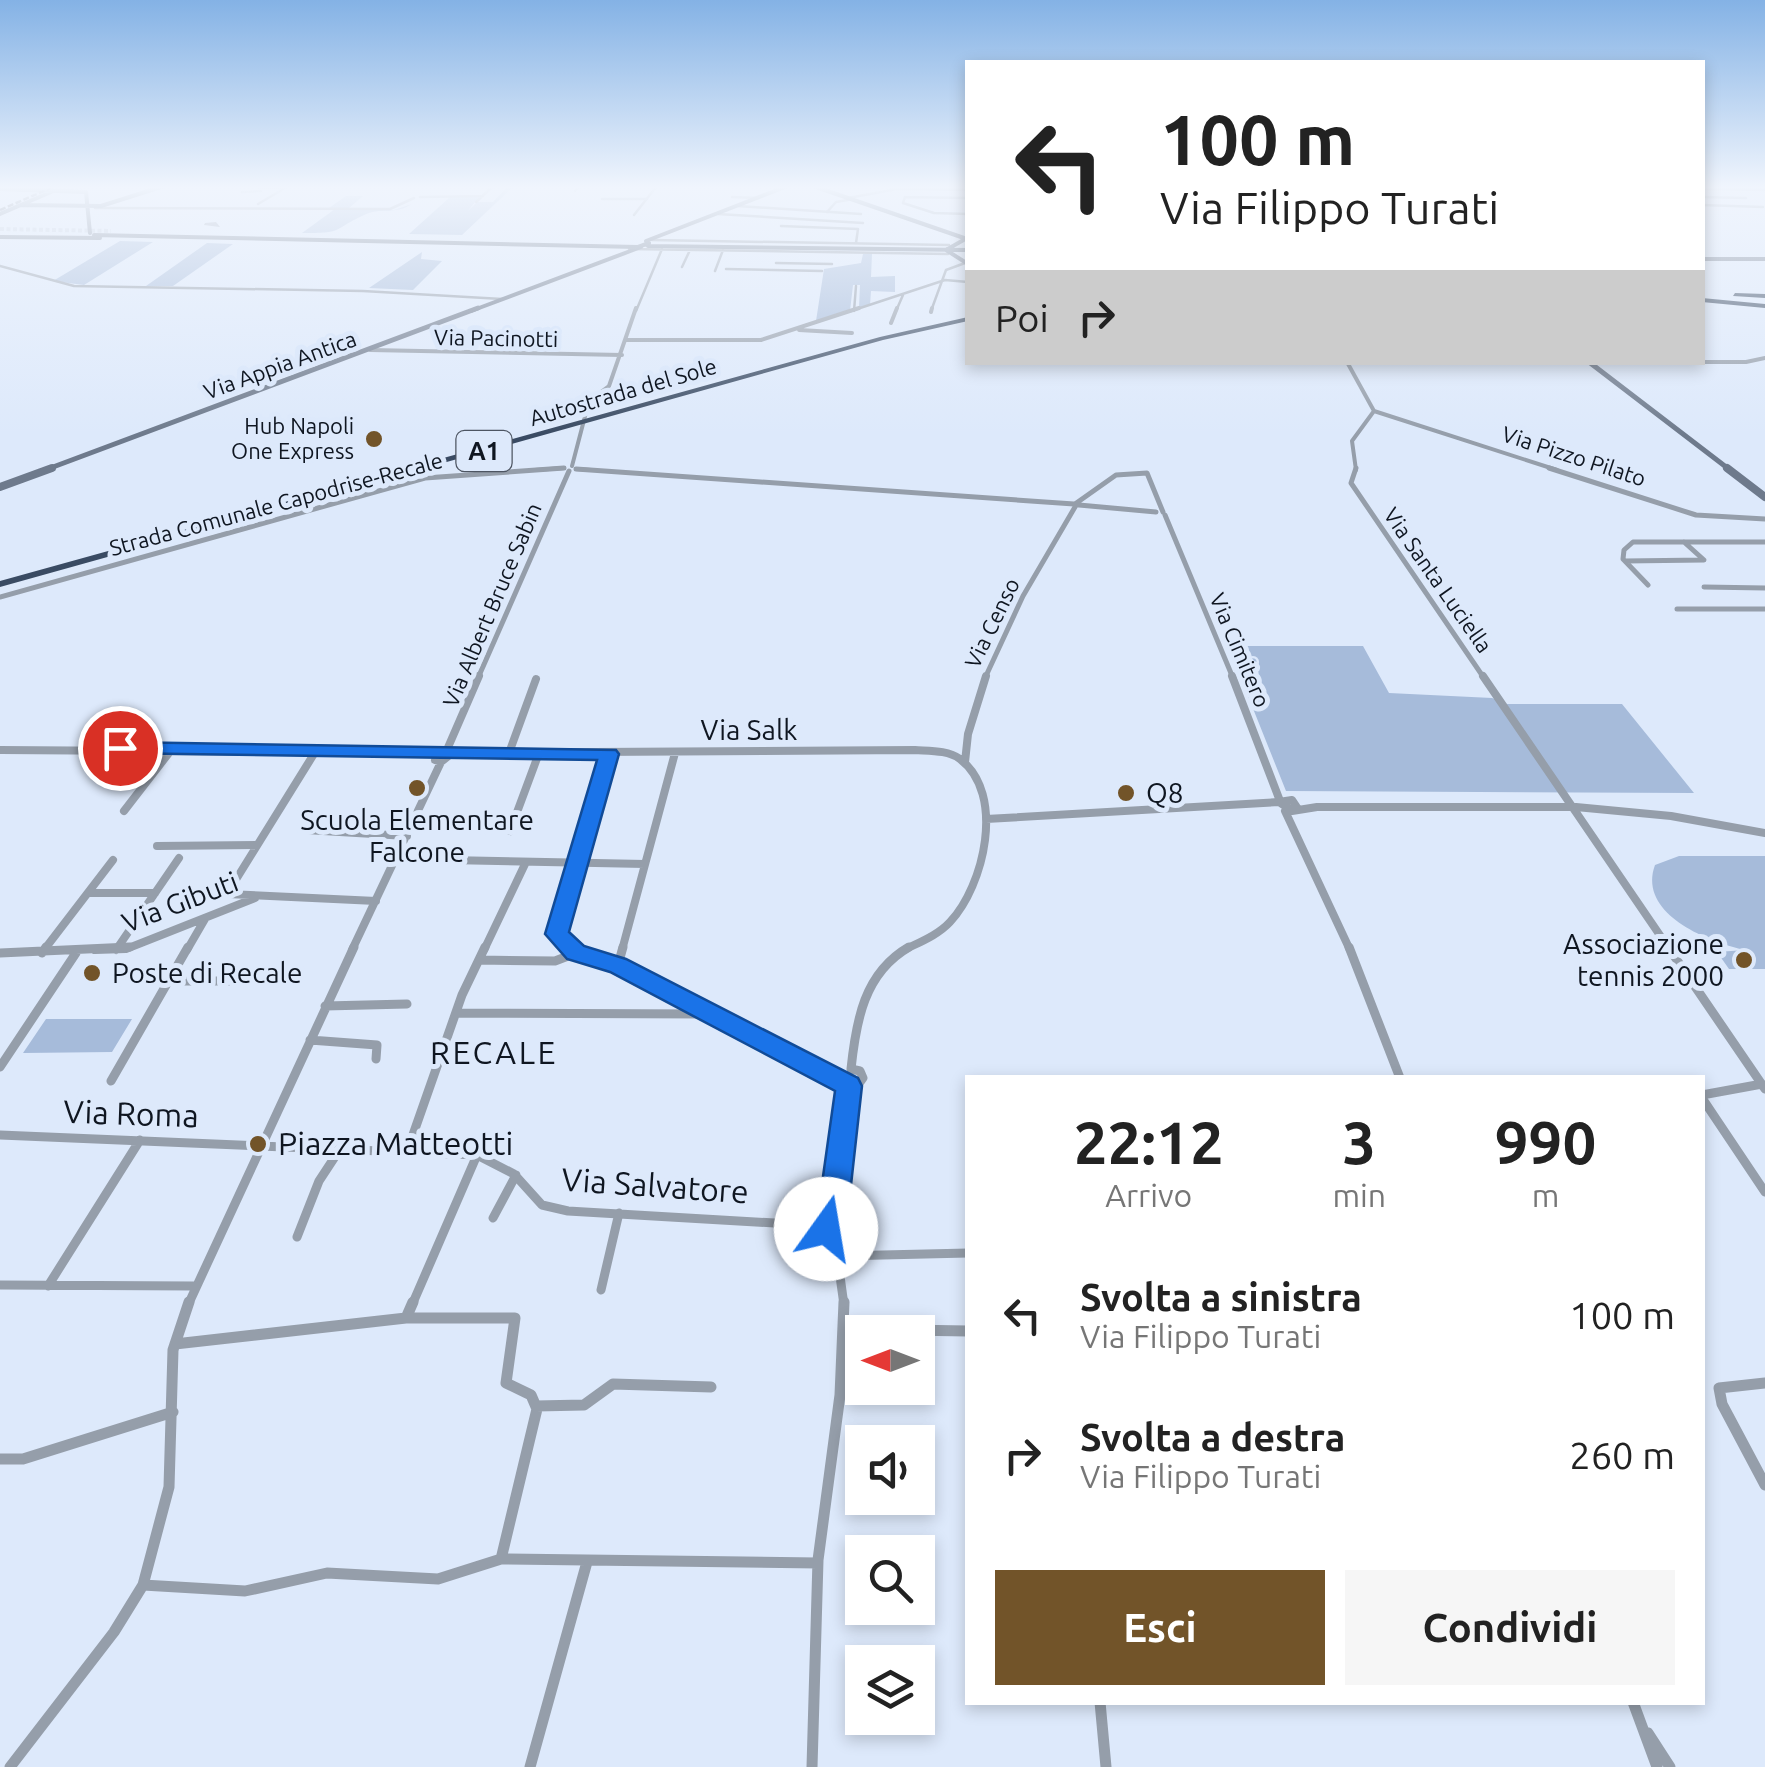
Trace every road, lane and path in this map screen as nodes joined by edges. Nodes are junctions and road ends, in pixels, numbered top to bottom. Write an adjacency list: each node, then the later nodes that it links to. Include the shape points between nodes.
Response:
1 (13, 269): 15 (street, via 74,286)
2 (576, 269): 11 (street, Via Appia Antica)
3 (652, 269): 23 (street)
4 (816, 269): 6 (street)
5 (948, 269): 7 (street)
6 (822, 270)
7 (946, 280): 8 (street); 12 (street); 18 (street)
8 (965, 282)
9 (856, 286): 17 (street)
10 (1765, 294): 13 (highway)
11 (513, 295): 15 (street); 15 (street, Via Appia Antica)
12 (904, 295): 17 (street); 20 (street)
13 (1705, 296)
14 (1705, 296): 16 (highway)
15 (484, 301): 24 (street, Via Appia Antica)
16 (1765, 306)
17 (854, 311): 21 (street)
18 (931, 312)
19 (965, 317): 43 (highway, Autostrada del Sole / A1)
20 (892, 323)
21 (794, 330): 22 (street); 23 (street, via 761,340)
22 (852, 333)
23 (627, 340): 25 (street)
24 (370, 350): 25 (street, Via Pacinotti); 33 (street, Via Appia Antica)
25 (622, 355): 31 (street, Via Albert Bruce Sabin, via 609,386 593,394)
26 (1765, 358): 27 (street)
27 (1705, 362)
28 (1349, 365): 30 (street)
29 (1601, 365): 34 (street)
30 (1374, 411): 39 (street, Via Pizzo Pilato, via 1696,515); 64 (street, Via Santa Luciella, via 1352,441 1351,484)
31 (570, 468): 37 (street, Strada Comunale Capodrise-Recale); 47 (street, Strada Comunale Capodrise-Recale, via 425,478); 58 (street, Via Albert Bruce Sabin)
32 (1148, 473): 37 (street, Via Censo, via 1116,476); 38 (street, Via Cimitero)
33 (0, 487)
34 (1752, 487): 35 (street); 36 (street)
35 (1765, 487)
36 (1765, 497)
37 (1076, 505): 38 (street, Strada Comunale Capodrise-Recale); 59 (street, Via Censo, via 1034,574 971,709)
38 (1160, 514): 60 (street, Via Cimitero)
39 (1765, 520)
40 (1684, 542): 41 (street); 42 (street, via 1633,542 1624,550); 42 (street, via 1704,560)
41 (1765, 542)
42 (1625, 561): 44 (street)
43 (0, 581)
44 (1648, 586)
45 (1704, 588): 46 (street)
46 (1765, 588)
47 (0, 597)
48 (1677, 609): 49 (street)
49 (1765, 610)
50 (536, 680): 54 (street)
51 (172, 748): 52 (street); 53 (street); 65 (street)
52 (317, 749): 58 (street); 72 (street)
53 (0, 750)
54 (508, 753): 55 (street, Via Salk); 58 (street, Via Salk)
55 (539, 753): 57 (street, Via Salk); 69 (street)
56 (674, 753): 57 (street, Via Salk); 59 (street, Via Salk, via 914,750); 79 (street)
57 (609, 754): 78 (street)
58 (443, 756): 71 (street, Via Albert Bruce Sabin)
59 (965, 762): 66 (street, via 978,782)
60 (1278, 788): 61 (street); 62 (street, Via Cimitero); 63 (street, Via Cimitero)
61 (1251, 803): 62 (street); 66 (street)
62 (1281, 805): 63 (street); 67 (street)
63 (1295, 805): 64 (street); 67 (street)
64 (1576, 808): 70 (street, via 1671,816); 105 (street, Via Santa Luciella)
65 (124, 811)
66 (986, 819): 101 (street, via 979,866 962,908 945,927 896,954 873,980 854,1036)
67 (1295, 825): 102 (street)
68 (306, 830): 71 (street)
69 (510, 831)
70 (1765, 834)
71 (408, 836): 76 (street, Via Albert Bruce Sabin)
72 (258, 845): 73 (street); 82 (street, via 227,894)
73 (157, 846)
74 (179, 858): 81 (street)
75 (113, 860): 80 (street)
76 (396, 860): 77 (street); 83 (street, Via Albert Bruce Sabin)
77 (526, 862): 78 (street); 90 (street)
78 (575, 862): 79 (street); 89 (street, via 556,926 560,941)
79 (645, 864): 91 (street)
80 (88, 892): 81 (street); 87 (street)
81 (155, 893): 85 (street)
82 (260, 896): 83 (street, Via Gibuti); 84 (street, Via Gibuti)
83 (376, 901): 95 (street, Via Albert Bruce Sabin)
84 (204, 919): 85 (street, Via Gibuti); 92 (street)
85 (116, 950): 88 (street, Via Gibuti)
86 (0, 953): 87 (street, Via Gibuti)
87 (42, 953): 88 (street, Via Gibuti)
88 (76, 953): 100 (street)
89 (576, 953): 90 (street, via 555,961); 91 (street)
90 (479, 960): 96 (street)
91 (618, 965): 97 (street)
92 (169, 981): 93 (street); 103 (street)
93 (246, 981)
94 (407, 1004): 95 (street)
95 (325, 1006): 98 (street, Via Albert Bruce Sabin)
96 (456, 1012): 97 (street); 112 (street)
97 (712, 1014): 104 (street)
98 (310, 1040): 99 (street, via 377,1046); 110 (street, Via Albert Bruce Sabin)
99 (376, 1059)
100 (0, 1067)
101 (852, 1069): 104 (street); 104 (street, via 860,1071 860,1084)
102 (1399, 1075)
103 (111, 1081)
104 (845, 1082): 117 (street)
105 (1763, 1084): 106 (street)
106 (1705, 1095)
107 (1705, 1101): 115 (street)
108 (0, 1134): 109 (street, Via Roma)
109 (140, 1140): 110 (street, Via Roma); 125 (street)
110 (261, 1143): 111 (street, Via Salvatore); 126 (street, Via Albert Bruce Sabin)
111 (342, 1146): 112 (street, Via Salvatore); 120 (street, via 319,1181)
112 (408, 1149): 113 (street, Via Salvatore)
113 (477, 1155): 114 (street, Via Salvatore); 128 (street)
114 (516, 1175): 116 (street, Via Salvatore, via 542,1205); 118 (street)
115 (1765, 1192)
116 (619, 1212): 119 (street, Via Salvatore); 127 (street)
117 (833, 1212): 119 (street, via 826,1217); 119 (street, via 846,1216)
118 (492, 1218)
119 (834, 1230): 121 (street); 123 (street)
120 (298, 1238)
121 (862, 1252): 122 (street); 123 (street)
122 (965, 1253)
123 (840, 1256): 129 (street)
124 (0, 1286): 125 (street)
125 (48, 1286): 126 (street)
126 (194, 1286): 131 (street, Via Albert Bruce Sabin)
127 (601, 1290)
128 (406, 1318): 131 (street); 134 (street, via 515,1318 506,1383 531,1395)
129 (843, 1329): 130 (street); 140 (street)
130 (965, 1331)
131 (174, 1344): 135 (street, Via Albert Bruce Sabin)
132 (1765, 1382): 137 (street, via 1718,1388)
133 (711, 1386): 134 (street, via 613,1384 584,1405)
134 (536, 1406): 138 (street)
135 (172, 1412): 136 (street, via 23,1459); 141 (street, Via Albert Bruce Sabin, via 169,1487)
136 (0, 1459)
137 (1765, 1486)
138 (501, 1559): 139 (street); 141 (street, via 438,1578 327,1572 245,1590)
139 (587, 1562): 140 (street); 145 (street)
140 (818, 1563): 146 (street)
141 (143, 1585): 144 (street, Via Albert Bruce Sabin)
142 (1100, 1705): 147 (street)
143 (1636, 1709): 148 (street); 149 (street)
144 (10, 1767)
145 (530, 1767)
146 (812, 1767)
147 (1106, 1767)
148 (1657, 1767)
149 (1670, 1767)

